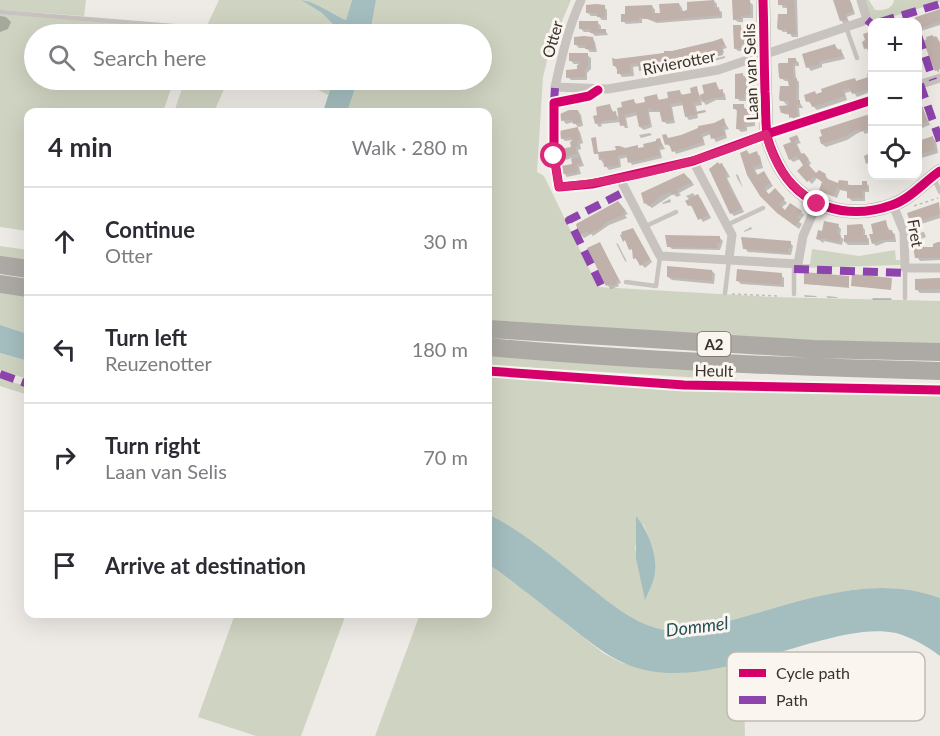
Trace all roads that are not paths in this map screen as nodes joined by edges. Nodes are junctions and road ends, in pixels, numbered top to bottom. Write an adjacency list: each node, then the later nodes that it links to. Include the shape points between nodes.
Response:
1 (581, 0): 11 (street, Otter)
2 (763, 0): 7 (street, Laan van Selis)
3 (861, 0): 6 (street, Rivierotter, via 867,20)
4 (0, 12): 5 (lane)
5 (148, 24)
6 (846, 27): 7 (street, Rivierotter); 8 (lane)
7 (764, 55): 12 (street, Rivierotter, via 718,70); 14 (street, Laan van Selis)
8 (857, 58)
9 (940, 78): 10 (street)
10 (922, 84)
11 (555, 87): 12 (street, Rivierotter)
12 (598, 90): 17 (street, Rivierotter, via 589,96 554,103 559,187)
13 (868, 102): 14 (street)
14 (766, 134): 15 (street); 19 (street, Laan van Selis, via 783,174 793,187)
15 (693, 160): 17 (street); 23 (street)
16 (937, 173): 18 (lane, Laan van Selis); 21 (street, Laan van Selis)
17 (619, 177): 24 (street)
18 (940, 192)
19 (817, 204): 21 (street, Laan van Selis, via 841,212); 27 (street)
20 (763, 208): 23 (lane)
21 (894, 209): 30 (street, Fret, via 904,232)
22 (676, 212): 24 (lane)
23 (727, 226): 26 (street, via 732,235)
24 (644, 227): 25 (street)
25 (660, 256): 26 (street); 32 (lane, via 656,286)
26 (729, 259): 27 (street); 35 (lane)
27 (796, 264): 36 (lane)
28 (0, 265): 29 (highway)
29 (24, 268)
30 (905, 268): 31 (street); 37 (lane)
31 (940, 268)
32 (626, 282)
33 (0, 284): 34 (highway)
34 (24, 287)
35 (725, 293)
36 (794, 294)
37 (905, 298)
38 (492, 329): 40 (highway, A2, via 814,350)
39 (492, 346): 42 (highway, A2, via 706,363)
40 (940, 352)
41 (492, 371): 43 (street, Heult, via 684,385)
42 (940, 371)
43 (940, 390)

